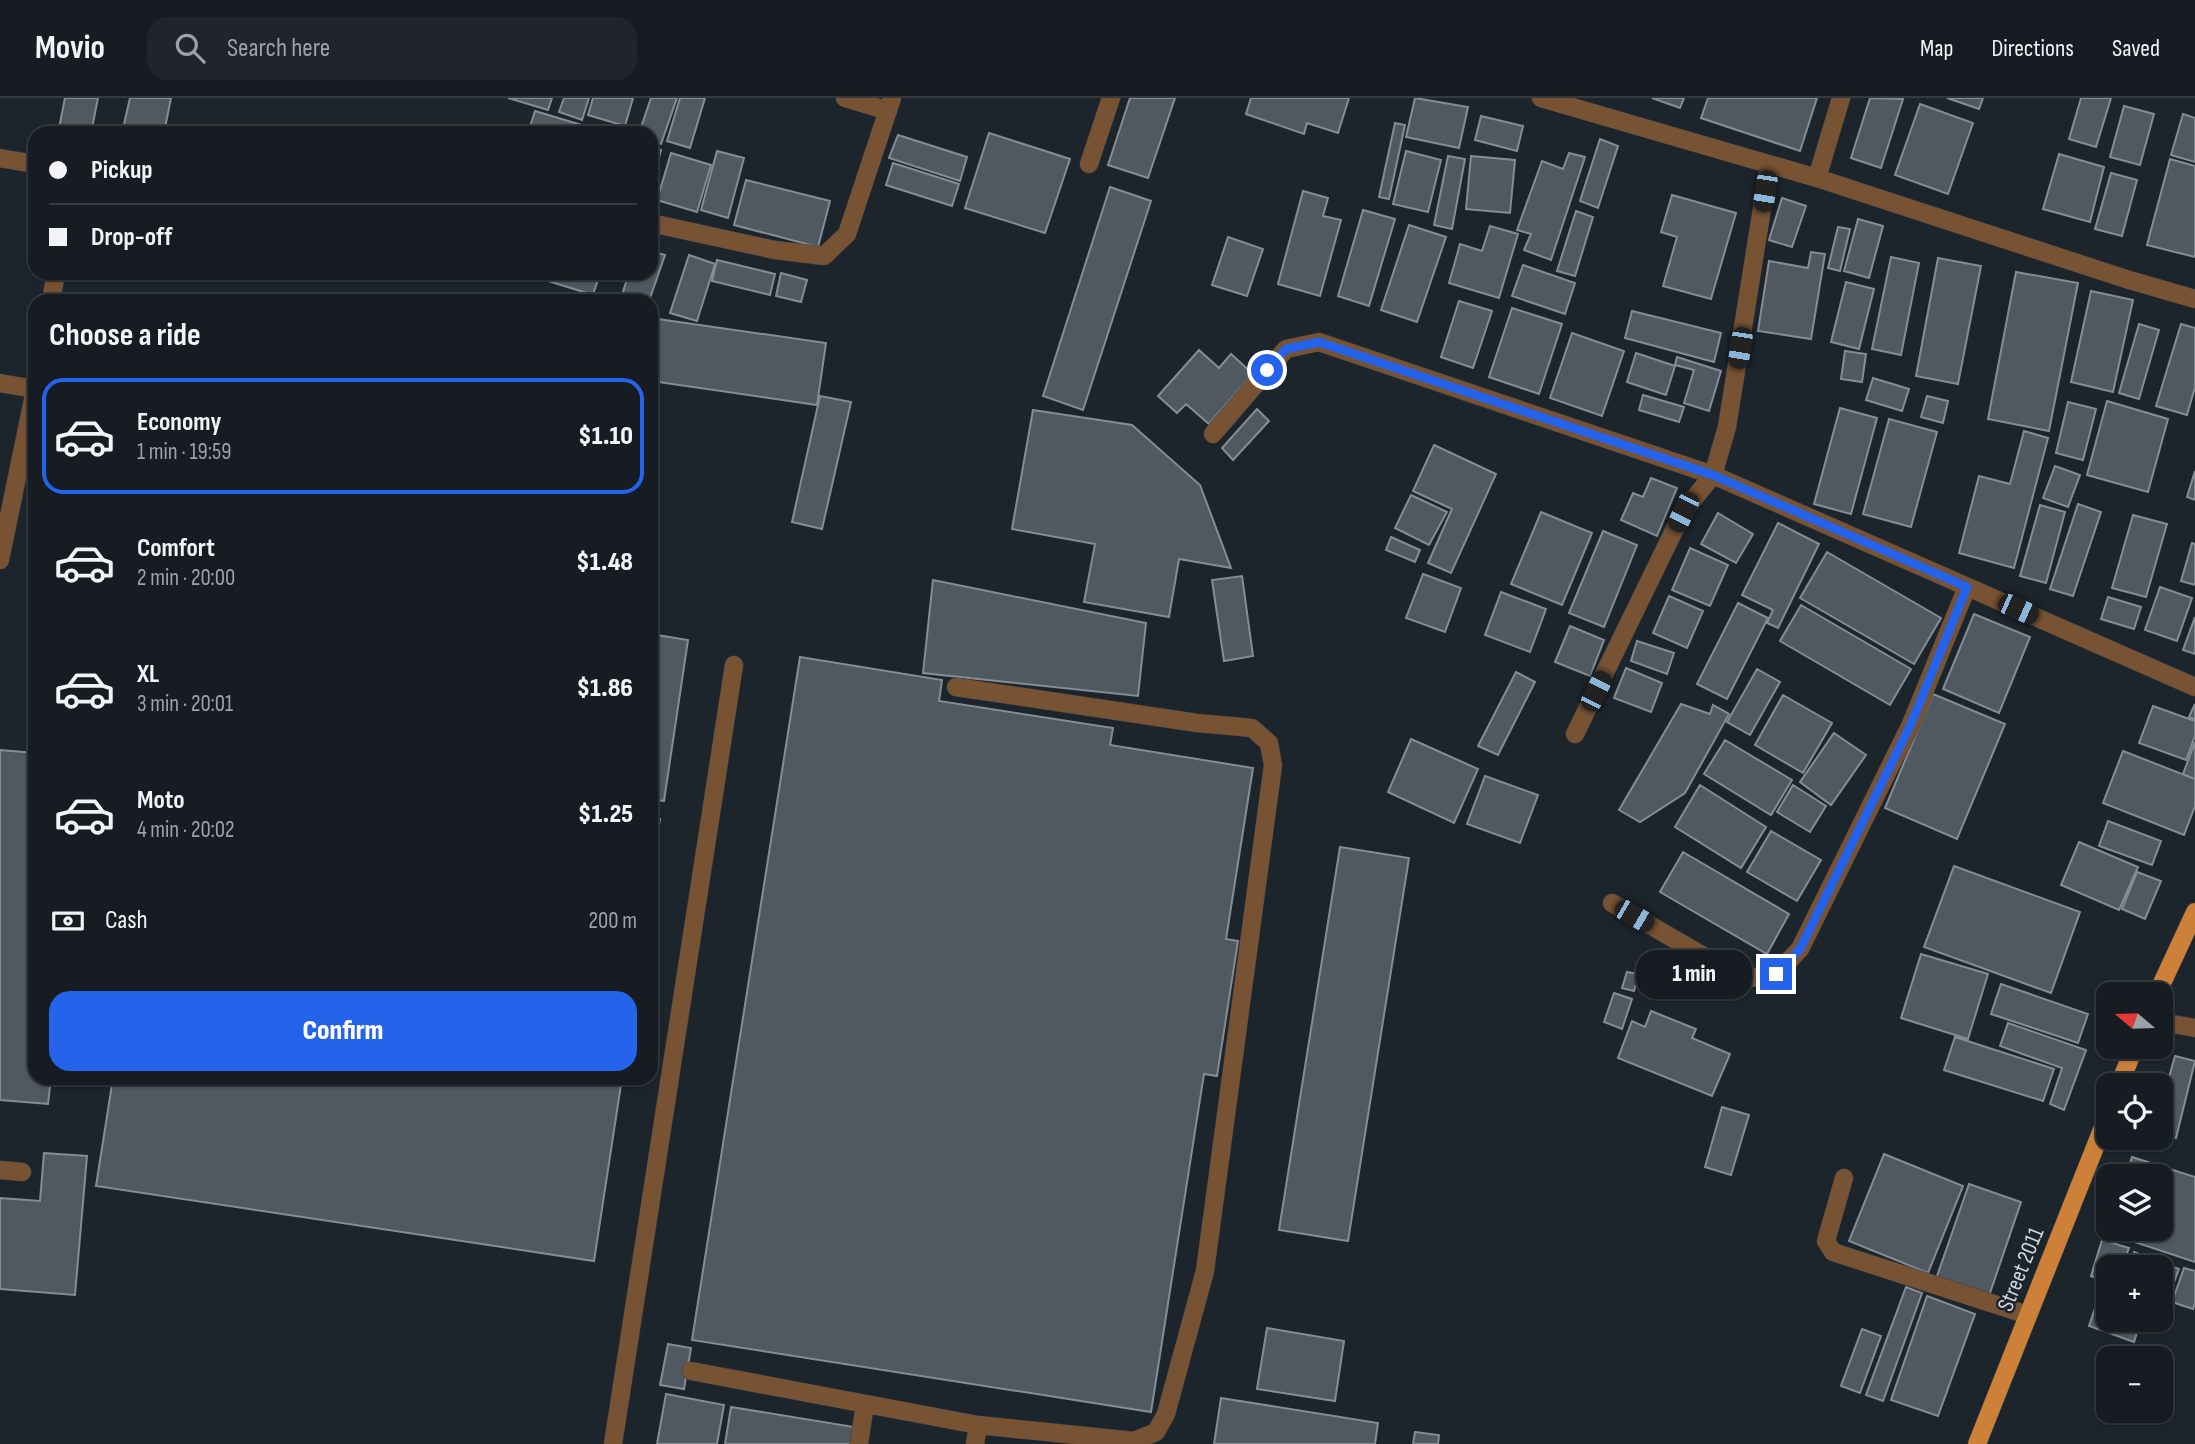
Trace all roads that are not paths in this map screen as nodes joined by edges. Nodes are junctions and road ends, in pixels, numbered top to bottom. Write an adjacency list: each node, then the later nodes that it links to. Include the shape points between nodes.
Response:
1 (845, 98): 6 (street)
2 (1111, 98): 9 (street)
3 (1541, 98): 5 (street)
4 (1841, 98): 11 (street)
5 (1564, 101): 10 (street)
6 (890, 105): 12 (street, via 847,234 824,256)
7 (0, 158): 8 (street)
8 (28, 163)
9 (1089, 164)
10 (1769, 165): 11 (street); 18 (street, via 1727,427)
11 (1817, 178): 13 (street)
12 (658, 225)
13 (2195, 299)
14 (0, 383): 15 (street)
15 (28, 389)
16 (28, 424): 19 (street)
17 (1213, 434): 18 (street, via 1286,349 1319,342)
18 (1713, 475): 20 (street); 24 (street, via 1683,512)
19 (0, 560)
20 (1967, 587): 23 (street); 25 (street, via 1911,724 1800,949 1776,974 1743,979)
21 (734, 665): 38 (street)
22 (956, 687): 37 (street, via 1252,728 1269,743 1273,765 1205,1271 1166,1414 1156,1432 1134,1441)
23 (2195, 687)
24 (1575, 734)
25 (1612, 903)
26 (2195, 912): 27 (main road)
27 (2163, 982)
28 (2174, 1024): 29 (street)
29 (2195, 1028)
30 (2096, 1145): 34 (main road, Street 2011)
31 (0, 1170): 32 (street)
32 (22, 1172)
33 (1844, 1178): 34 (street, via 1826,1241 1833,1252)
34 (2028, 1315): 41 (main road, Street 2011)
35 (691, 1371): 36 (street)
36 (865, 1404): 37 (street); 39 (street)
37 (978, 1425): 40 (street)
38 (613, 1444)
39 (859, 1444)
40 (975, 1444)
41 (1977, 1444)

